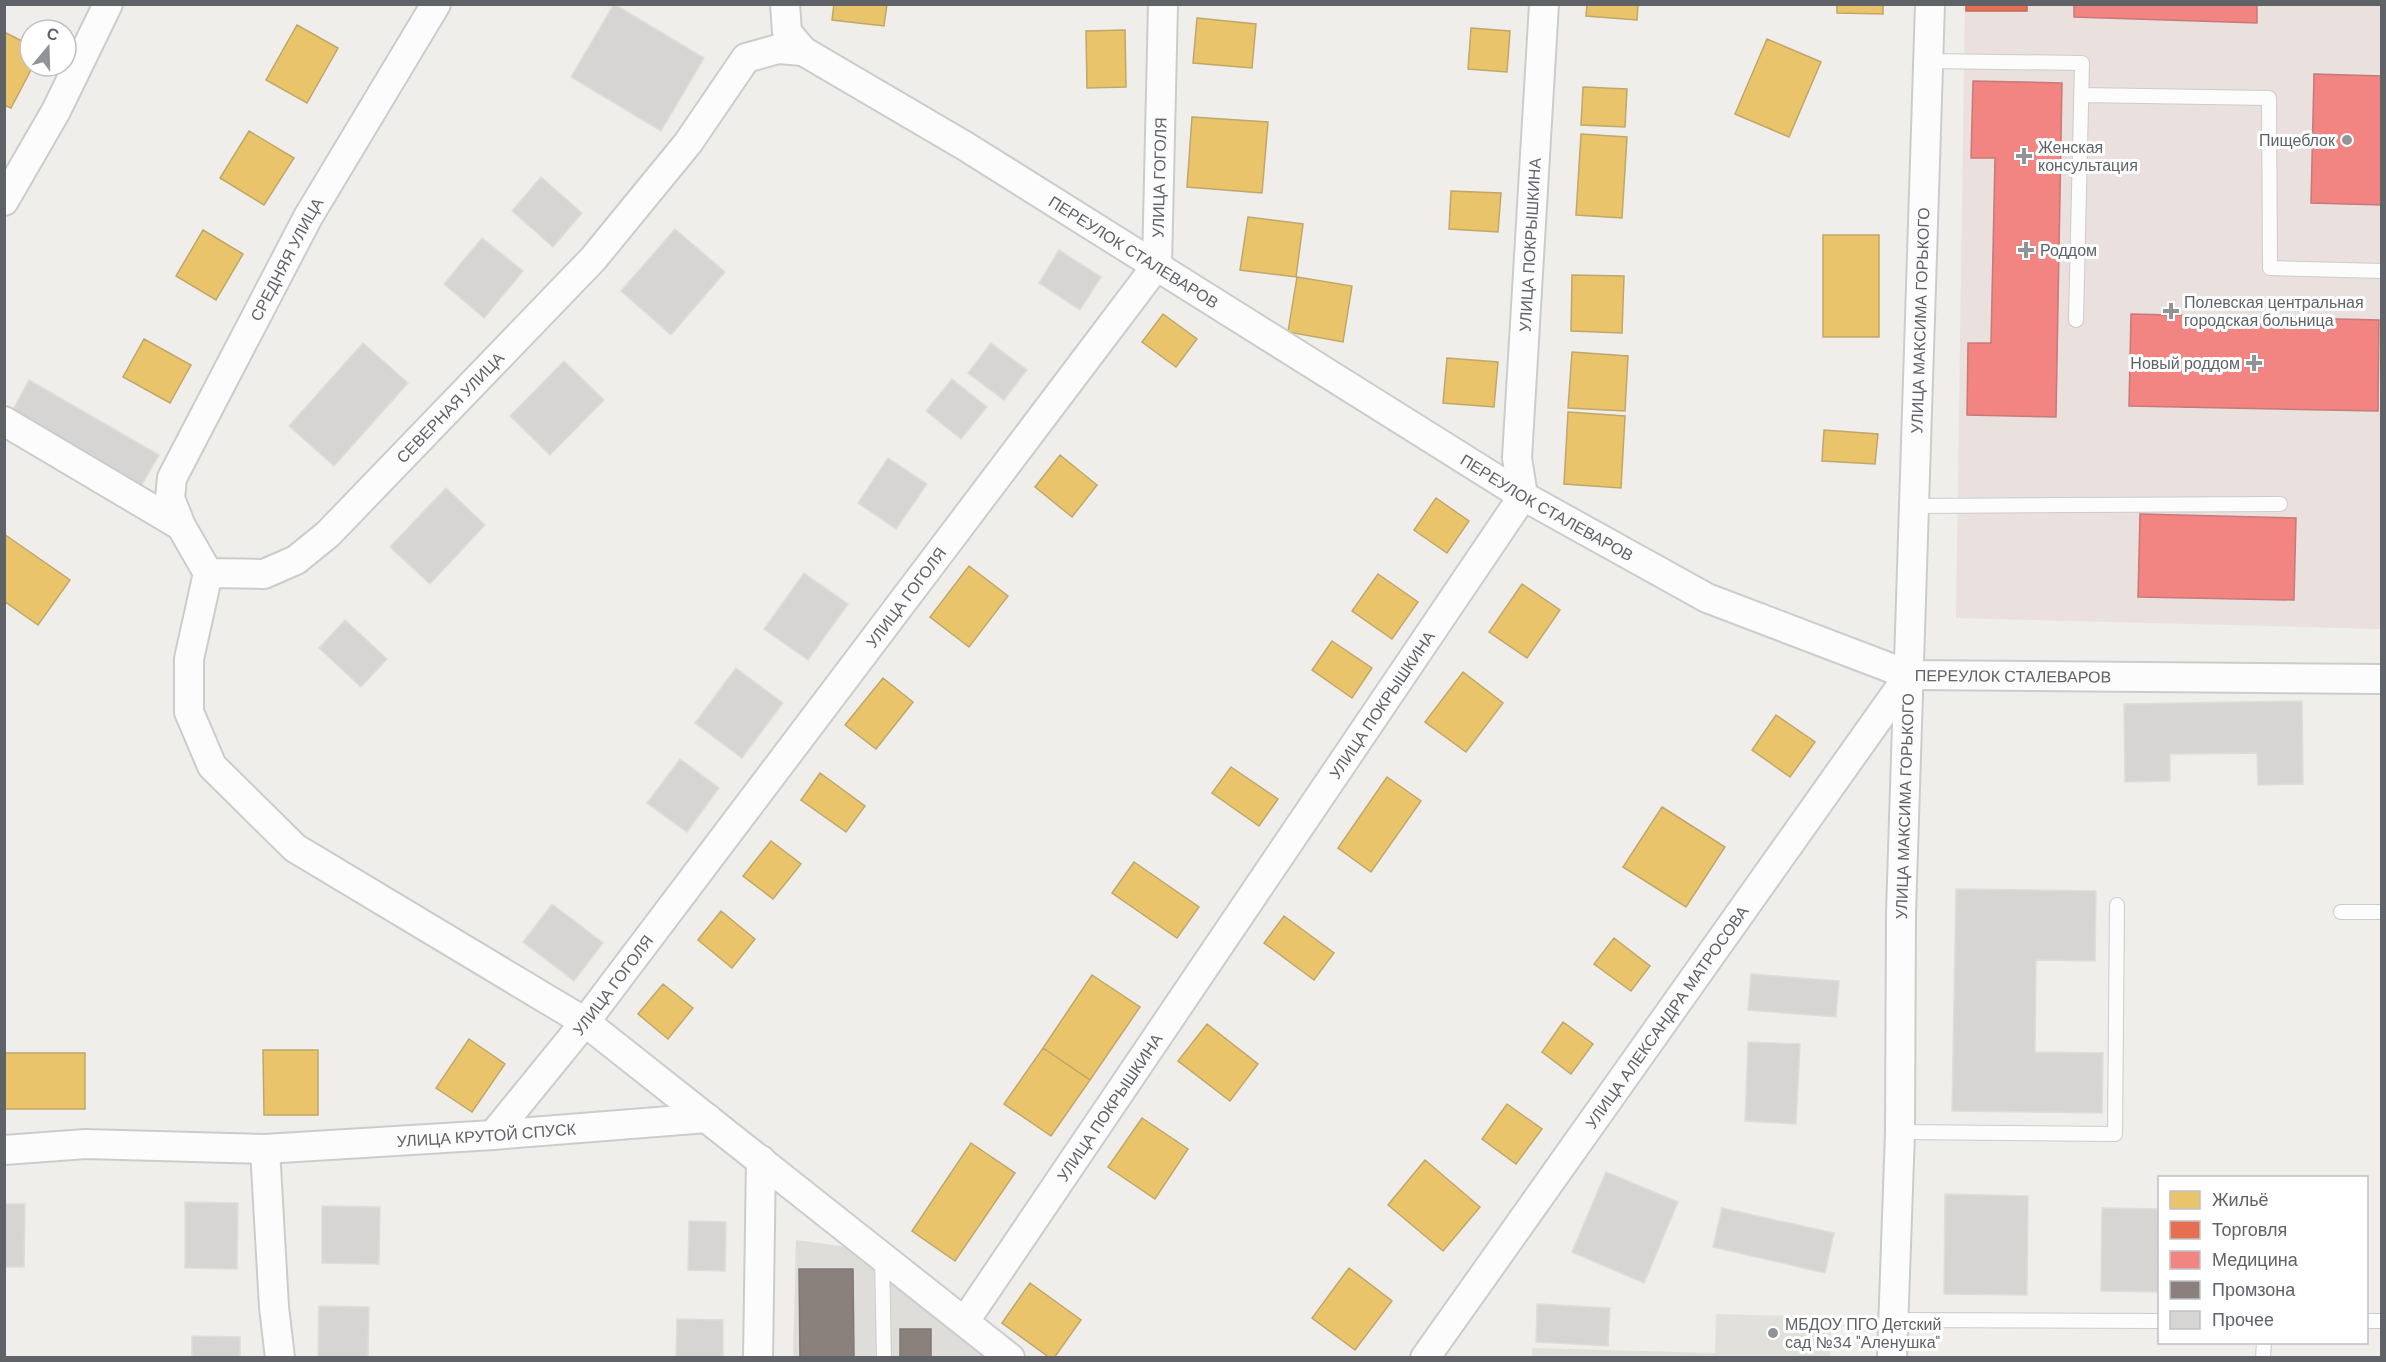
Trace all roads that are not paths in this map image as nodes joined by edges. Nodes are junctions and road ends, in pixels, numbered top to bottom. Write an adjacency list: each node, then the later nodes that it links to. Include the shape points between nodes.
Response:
1 (108, 4): 10 (street, via 56,111)
2 (436, 4): 18 (street, СРЕДНЯЯ УЛИЦА, via 308,217 172,478 170,498)
3 (785, 4): 7 (street, via 787,32)
4 (1163, 4): 11 (street, УЛИЦА ГОГОЛЯ)
5 (1544, 4): 15 (street, УЛИЦА ПОКРЫШКИНА, via 1517,458)
6 (1930, 4): 8 (street, УЛИЦА МАКСИМА ГОРЬКОГО)
7 (803, 51): 11 (street, ПЕРЕУЛОК СТАЛЕВАРОВ, via 966,146); 19 (street, СЕВЕРНАЯ УЛИЦА, via 778,49 746,58 688,143 593,259 328,534 296,560 264,574)
8 (1928, 61): 9 (lane, via 2082,63); 17 (street, УЛИЦА МАКСИМА ГОРЬКОГО)
9 (2082, 95): 12 (lane, via 2269,98 2270,268); 13 (lane)
10 (4, 201)
11 (1157, 265): 15 (street, ПЕРЕУЛОК СТАЛЕВАРОВ); 25 (street, УЛИЦА ГОГОЛЯ)
12 (2382, 271)
13 (2076, 320)
14 (4, 421): 18 (street)
15 (1523, 496): 20 (street, ПЕРЕУЛОК СТАЛЕВАРОВ, via 1707,598); 34 (street, УЛИЦА ПОКРЫШКИНА)
16 (2280, 504): 17 (lane)
17 (1915, 506): 20 (street, УЛИЦА МАКСИМА ГОРЬКОГО)
18 (181, 526): 19 (street)
19 (208, 573): 25 (street, via 189,659 189,712 212,766 295,848)
20 (1909, 675): 21 (street, ПЕРЕУЛОК СТАЛЕВАРОВ); 27 (street, УЛИЦА МАКСИМА ГОРЬКОГО, via 1901,913); 40 (street, УЛИЦА АЛЕКСАНДРА МАТРОСОВА)
21 (2382, 679)
22 (2116, 905): 27 (lane, via 2115,1134)
23 (2342, 912): 24 (lane)
24 (2382, 912)
25 (585, 1022): 26 (street); 28 (street, УЛИЦА ГОГОЛЯ)
26 (708, 1118): 28 (street, УЛИЦА КРУТОЙ СПУСК); 31 (street)
27 (1900, 1132): 33 (street, УЛИЦА МАКСИМА ГОРЬКОГО)
28 (493, 1135): 29 (street, УЛИЦА КРУТОЙ СПУСК)
29 (265, 1149): 30 (street, УЛИЦА КРУТОЙ СПУСК, via 86,1144); 37 (street)
30 (4, 1150)
31 (761, 1160): 32 (street); 38 (street)
32 (882, 1256): 34 (street); 39 (lane)
33 (1893, 1320): 35 (lane); 41 (street, УЛИЦА МАКСИМА ГОРЬКОГО)
34 (965, 1321): 36 (street)
35 (2158, 1321)
36 (1008, 1357)
37 (280, 1358)
38 (758, 1358)
39 (884, 1358)
40 (1425, 1358)
41 (1892, 1358)

